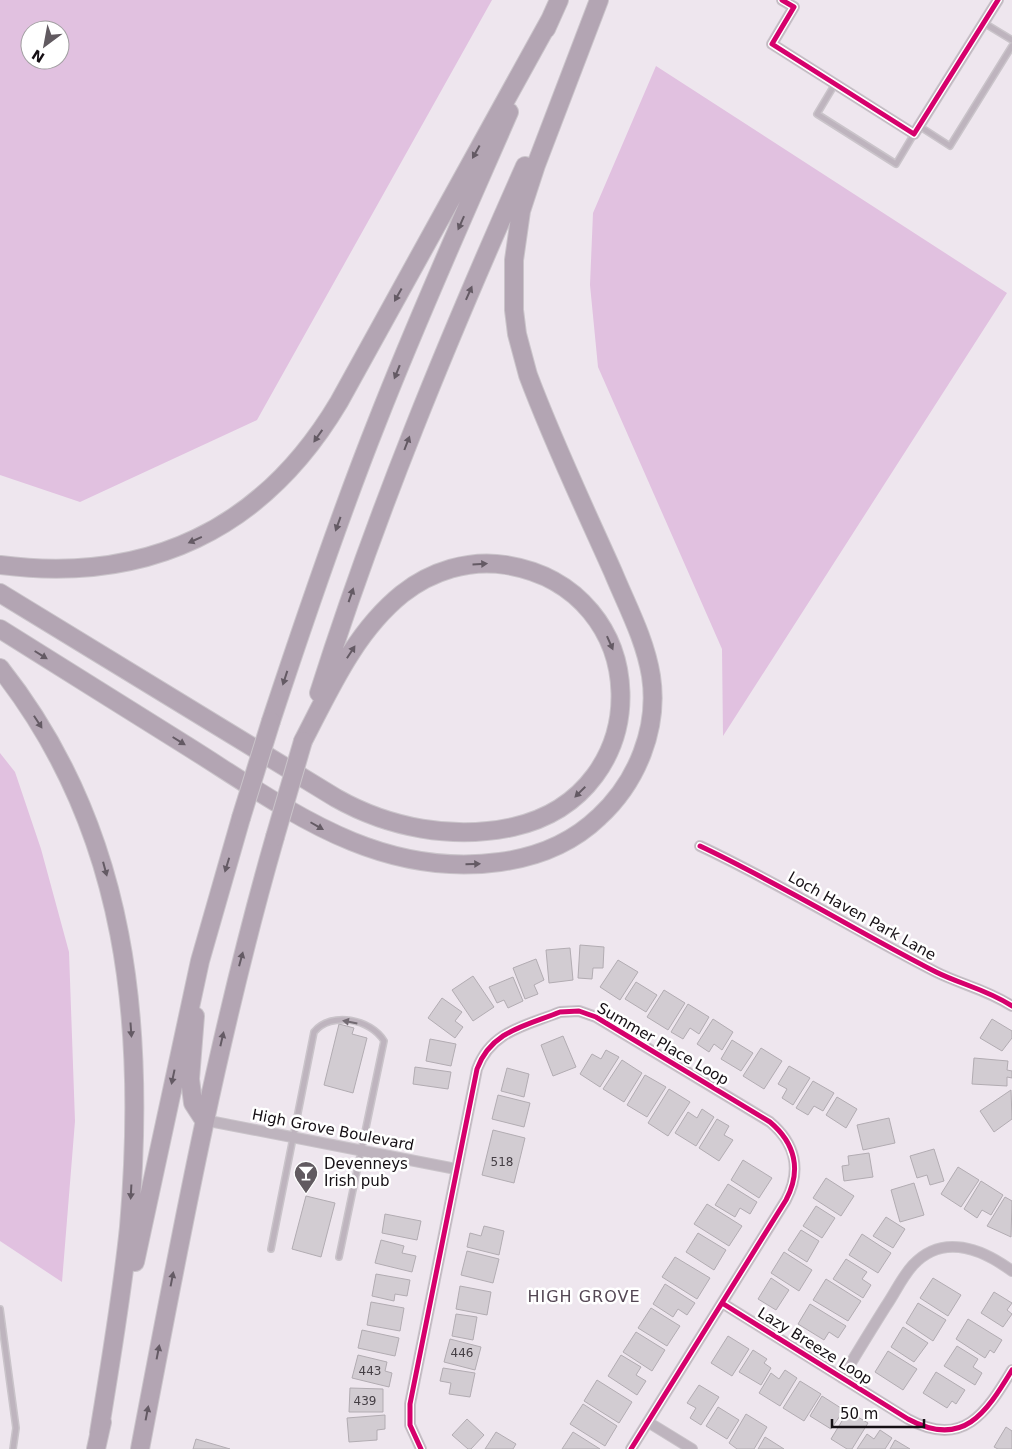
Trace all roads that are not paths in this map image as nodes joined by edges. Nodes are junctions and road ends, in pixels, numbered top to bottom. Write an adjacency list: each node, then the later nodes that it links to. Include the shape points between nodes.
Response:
1 (559, 0): 5 (highway)
2 (599, 0): 13 (highway, one-way to 2, via 318,827 379,853 441,864 506,861 564,842 582,832 605,812 627,784 642,752 651,716 651,676 636,627 528,375 517,334 514,285 516,243 524,203); 15 (highway, one-way to 2, via 409,438 463,307)
3 (782, 0): 9 (street, via 794,7 772,44)
4 (998, 0): 6 (street)
5 (551, 18): 11 (highway, one-way to 11, via 339,402 314,441 285,476 224,524 155,555 101,568 76,570); 17 (highway, one-way to 17, bridge, via 426,302 327,555 271,721)
6 (984, 22): 7 (lane); 10 (street)
7 (1012, 40)
8 (1012, 46): 10 (lane, via 950,146)
9 (835, 84): 10 (street); 10 (lane, via 816,114 896,164)
10 (917, 130)
11 (0, 565)
12 (0, 593): 15 (highway, one-way to 12, via 344,664 369,626 419,582 457,567 479,563 505,565 538,573 557,582 590,610 602,628 617,663 622,697 613,742 601,768 571,801 541,819 500,830 461,832 424,829 383,819 341,801)
13 (0, 629)
14 (0, 668): 31 (highway, one-way to 31, via 51,742 81,801 111,892 124,961 133,1072 131,1188 124,1267)
15 (303, 741): 19 (highway, one-way to 15, bridge, via 238,971)
16 (700, 846): 18 (street, Loch Haven Park Lane, via 802,897 936,972 981,989)
17 (200, 961): 19 (highway, via 190,1079 193,1103); 31 (highway, one-way to 31, via 166,1108)
18 (1012, 1006)
19 (204, 1120): 20 (street, High Grove Boulevard); 33 (highway, one-way to 19)
20 (293, 1137): 21 (street, High Grove Boulevard); 21 (lane, one-way to 20, via 384,1041 372,1029 347,1020 325,1023 314,1032); 23 (lane)
21 (360, 1150): 22 (street, High Grove Boulevard); 24 (lane)
22 (456, 1169): 26 (street, Summer Place Loop, via 477,1069 488,1048 504,1034 560,1012 579,1011 596,1017 770,1122 792,1148 796,1168 792,1190); 34 (street, Summer Place Loop, via 410,1404 410,1426)
23 (270, 1249)
24 (339, 1257)
25 (1012, 1271): 29 (street, Lazy Breeze Loop, via 987,1255 965,1247 939,1248 921,1258 907,1273)
26 (722, 1303): 29 (street, Lazy Breeze Loop); 30 (street, Summer Place Loop)
27 (0, 1309): 32 (lane, via 16,1428)
28 (1012, 1370): 29 (street, Lazy Breeze Loop, via 983,1414 952,1430 919,1425)
29 (842, 1378)
30 (648, 1422): 35 (street, Summer Place Loop); 36 (street)
31 (98, 1441)
32 (13, 1449)
33 (140, 1449)
34 (421, 1449)
35 (631, 1449)
36 (692, 1449)

